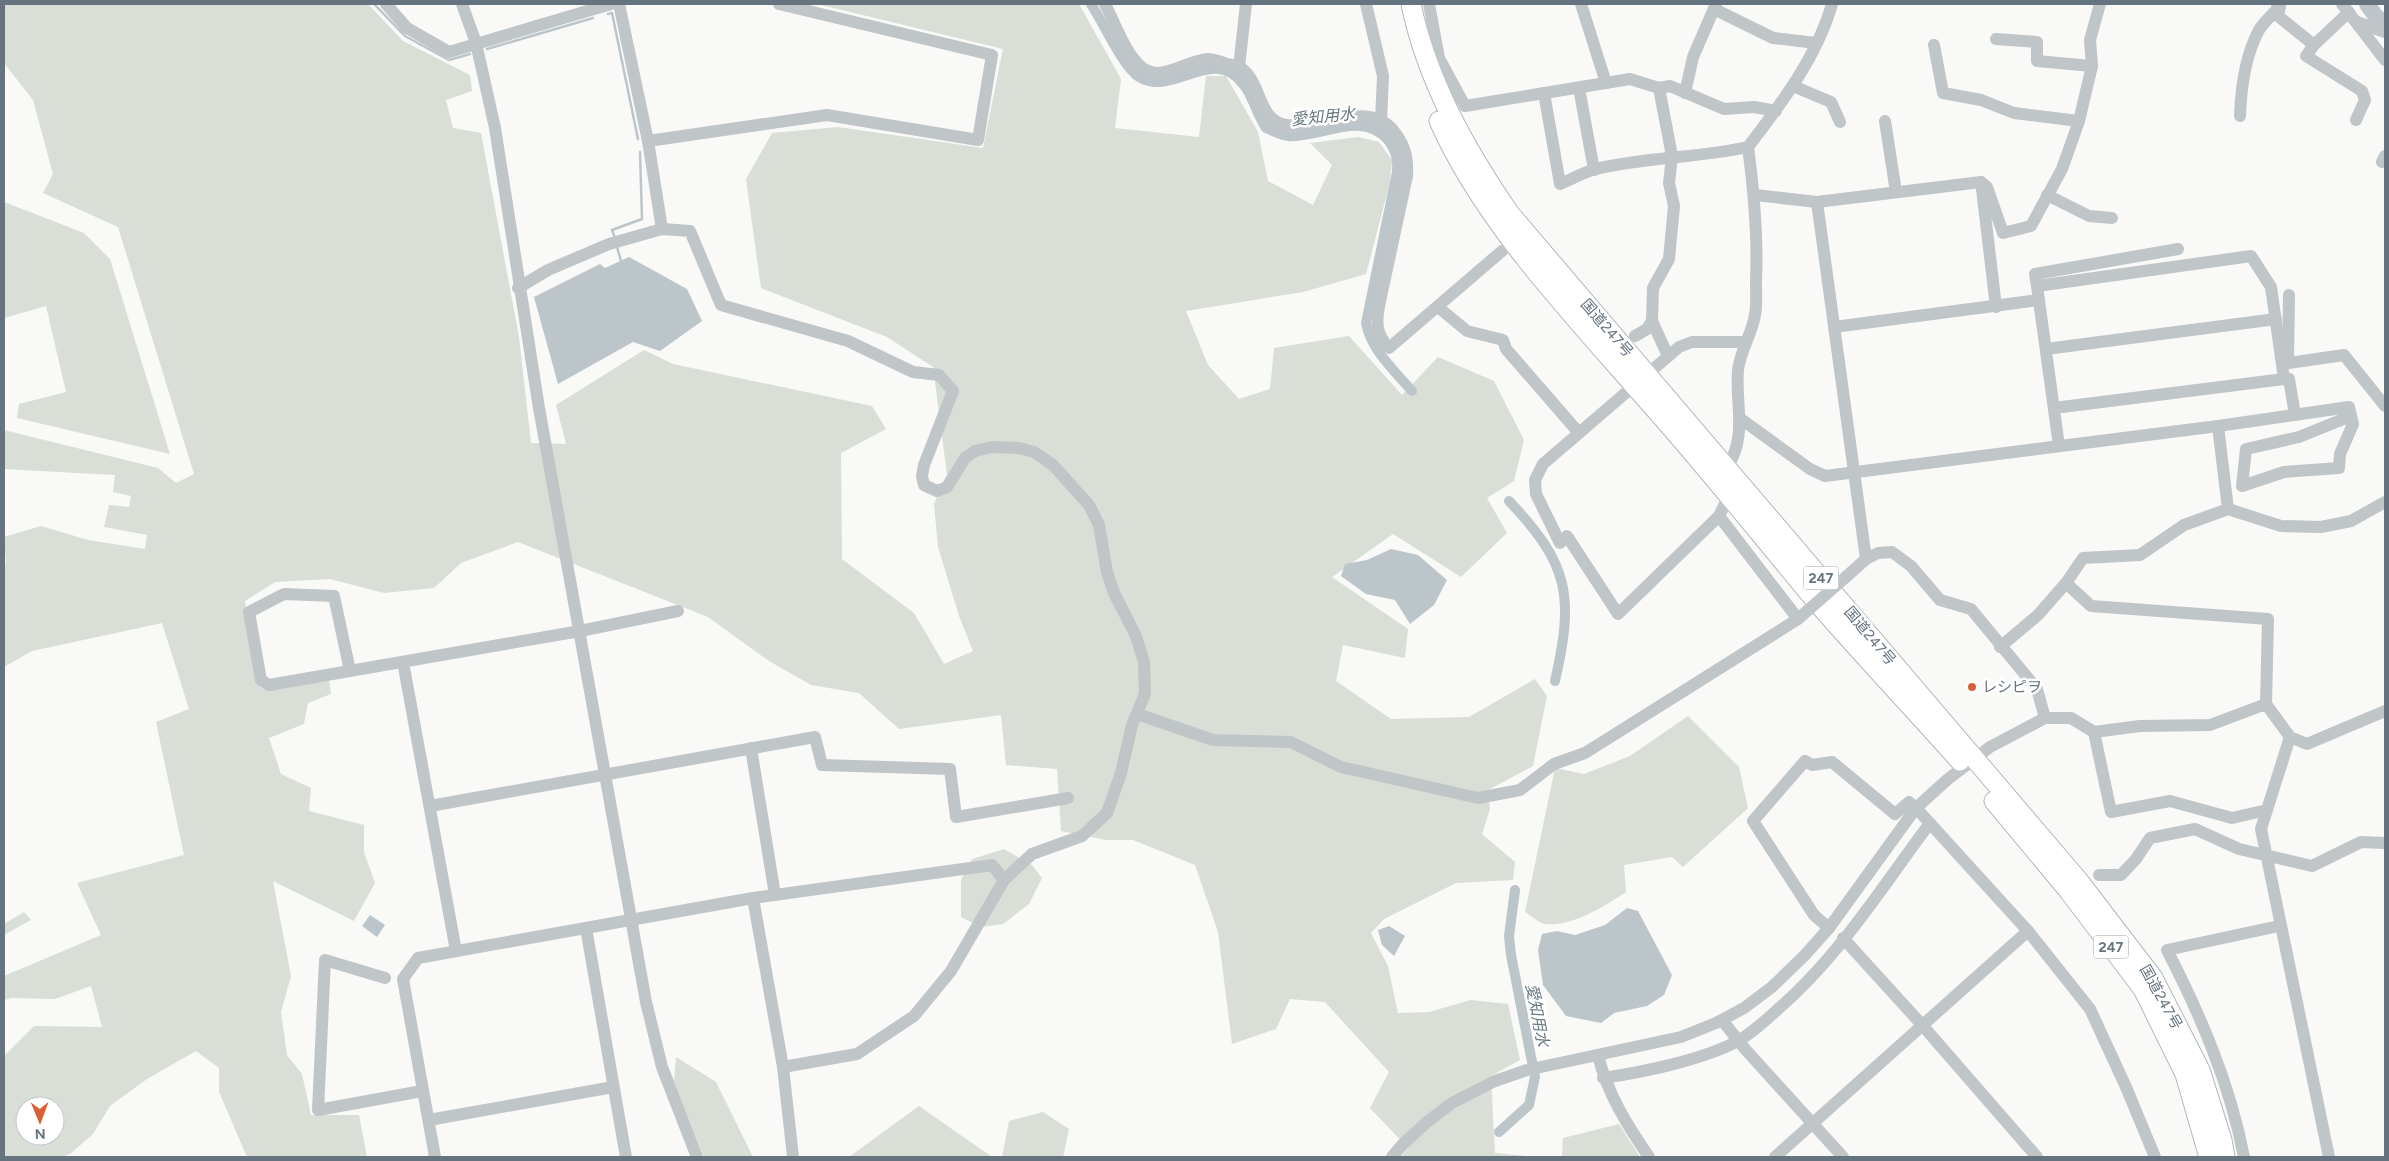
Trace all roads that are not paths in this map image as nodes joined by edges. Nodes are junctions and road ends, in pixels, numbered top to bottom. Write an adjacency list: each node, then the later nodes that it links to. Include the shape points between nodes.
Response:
1 (386, 4): 20 (street, via 408,28 449,52)
2 (462, 4): 20 (street)
3 (611, 4): 20 (street)
4 (619, 4): 40 (street)
5 (779, 4): 40 (street, via 992,55 978,140 827,115)
6 (1105, 4): 26 (street, via 1133,59 1146,70 1163,74 1209,59)
7 (1246, 4): 26 (street)
8 (1366, 4): 35 (street, via 1383,76)
9 (1398, 4): 68 (highway, 国道247号 / 247, via 1420,78 1466,173 1513,241)
10 (1411, 4): 68 (highway, 国道247号 / 247, via 1427,60 1448,112 1479,169 1510,214)
11 (1429, 4): 32 (street, via 1440,58 1465,106)
12 (1581, 4): 27 (street)
13 (1832, 4): 21 (street)
14 (2100, 4): 25 (street, via 2090,40)
15 (2279, 5): 23 (street, via 2278,16); 34 (street, via 2260,29 2250,54 2241,91)
16 (1715, 6): 21 (street, via 1773,38); 31 (street, via 1693,57)
17 (2349, 13): 18 (street); 23 (street); 24 (street)
18 (2385, 32)
19 (1996, 39): 25 (street, via 2037,42 2037,61)
20 (476, 43): 54 (street, via 495,128)
21 (1816, 44): 28 (street)
22 (1934, 45): 38 (street, via 1943,94 1981,100 2014,113)
23 (2314, 45): 36 (street, via 2306,56 2362,91 2364,100)
24 (2385, 60)
25 (2092, 66): 38 (street)
26 (1240, 67): 35 (street, via 1258,91 1264,108 1273,120 1282,124 1298,126 1357,116)
27 (1606, 83): 29 (street); 30 (street, via 1630,79)
28 (1793, 86): 33 (street); 39 (street, via 1831,102)
29 (1579, 88): 32 (street); 43 (street)
30 (1658, 88): 31 (street, via 1670,86); 42 (street)
31 (1685, 92): 33 (street, via 1724,109 1754,107)
32 (1544, 93): 43 (street, via 1560,184)
33 (1776, 111): 41 (street)
34 (2240, 116)
35 (1381, 120): 57 (street, via 1392,128 1408,158 1407,176 1378,306 1376,326 1381,340 1389,348)
36 (2356, 120)
37 (1886, 121): 45 (street)
38 (2080, 121): 47 (street, via 2062,169)
39 (1840, 122)
40 (648, 141): 50 (street)
41 (1748, 147): 42 (street, via 1719,154); 46 (street)
42 (1672, 156): 43 (street); 60 (street, via 1669,183 1674,206 1669,259 1653,288)
43 (1594, 170)
44 (1981, 182): 45 (street); 47 (street, via 1987,187 2003,233 2030,226); 58 (street)
45 (1896, 192): 48 (street)
46 (1755, 196): 48 (street); 63 (street, via 1758,248 1755,316)
47 (2047, 196): 49 (street, via 2089,216)
48 (1818, 202): 61 (street)
49 (2112, 218)
50 (662, 229): 54 (street, via 608,244 548,270); 93 (street, via 690,230 721,305 848,341 914,372 939,375 948,383 952,391 924,465 924,485 937,492 947,487 965,458 975,451 992,447 1034,452 1053,465 1089,505 1099,525 1107,572 1144,662 1146,694)
51 (2178, 249): 53 (street, via 2035,274)
52 (1502, 251): 57 (street)
53 (2037, 286): 56 (street); 59 (street, via 2251,256 2271,287)
54 (518, 288): 87 (street)
55 (2288, 295): 66 (street)
56 (2039, 300): 58 (street); 64 (street)
57 (1438, 307): 75 (street, via 1467,332 1503,340 1506,348)
58 (1996, 307): 61 (street)
59 (2276, 319): 64 (street); 66 (street)
60 (1652, 321): 62 (street, via 1647,329); 65 (street)
61 (1834, 327): 78 (street)
62 (1635, 336)
63 (1745, 342): 65 (street, via 1692,342); 73 (street, via 1738,370)
64 (2046, 349): 70 (street)
65 (1668, 356): 68 (street)
66 (2285, 363): 67 (street); 69 (street, via 2344,355)
67 (2284, 379): 70 (street); 71 (street, via 2289,379)
68 (1641, 380): 75 (street); 77 (highway, 国道247号 / 247); 79 (highway, 国道247号 / 247)
69 (2385, 406)
70 (2054, 408): 76 (street)
71 (2295, 415): 72 (street, via 2349,407); 74 (street)
72 (2351, 416): 72 (street, via 2353,424 2340,454 2339,468 2284,472 2242,486 2246,449 2299,437)
73 (1741, 419): 77 (street, via 1735,455); 78 (street, via 1810,469 1825,476)
74 (2218, 426): 76 (street); 81 (street)
75 (1579, 433): 82 (street, via 1543,464 1535,480 1536,494 1560,543 1567,536 1618,614)
76 (2059, 446): 78 (street)
77 (1727, 467): 98 (highway, 国道247号 / 247)
78 (1853, 473): 83 (street)
79 (1729, 496): 82 (street); 98 (highway, 国道247号 / 247, via 1822,608)
80 (2385, 502): 81 (street, via 2351,521 2321,526 2281,526)
81 (2228, 509): 84 (street, via 2184,524 2140,554 2083,558)
82 (1719, 516): 86 (street)
83 (1866, 559): 86 (street, bridge); 88 (street, via 1878,553 1892,552 1911,566 1940,600 1971,609)
84 (2066, 583): 88 (street, via 2038,615); 91 (street, via 2091,606 2268,619)
85 (678, 611): 87 (street)
86 (1798, 619): 93 (street, via 1585,753 1554,764 1520,790 1478,798 1341,767 1291,742 1213,740)
87 (580, 631): 89 (street); 99 (street)
88 (2000, 647): 94 (street, via 2037,689)
89 (403, 662): 90 (street); 101 (street)
90 (350, 671): 90 (street, via 334,596 284,594 249,612 261,680 269,685)
91 (2266, 704): 95 (street, via 2210,725 2140,726); 96 (street)
92 (2385, 711): 96 (street, via 2307,744)
93 (1137, 714): 108 (street, via 1107,814 1082,836 1032,854)
94 (2044, 718): 95 (street, via 2071,718); 98 (street)
95 (2094, 732): 103 (street, via 2111,812 2170,801 2232,818)
96 (2290, 737): 103 (street)
97 (751, 748): 99 (street); 100 (street, via 815,737 822,765 950,769 956,817); 109 (street)
98 (1969, 762): 102 (street); 139 (highway, 国道247号 / 247, via 2143,989 2185,1074); 140 (highway, 国道247号 / 247, via 2078,880 2153,978 2200,1070)
99 (606, 776): 101 (street); 111 (street)
100 (1068, 798)
101 (430, 806): 117 (street)
102 (1916, 808): 104 (street); 114 (street); 114 (street, via 1908,802 1895,814 1832,762 1812,765 1805,760 1753,821 1814,914)
103 (2267, 810): 106 (street, via 2261,829)
104 (1930, 823): 115 (street); 116 (street)
105 (2385, 843): 106 (street, via 2361,842 2312,866)
106 (2264, 854): 107 (street, via 2239,849 2195,829 2150,838 2121,875); 112 (street)
107 (2099, 875)
108 (1004, 880): 109 (street, via 992,865); 123 (street, via 951,971 914,1016 857,1054)
109 (775, 895): 110 (street)
110 (753, 898): 111 (street); 123 (street)
111 (632, 921): 113 (street); 131 (street, via 646,1002 662,1067)
112 (2279, 926): 141 (street, via 2167,950 2198,1012 2237,1121); 142 (street)
113 (586, 928): 117 (street); 125 (street)
114 (1829, 928): 119 (street, via 1772,987)
115 (2028, 932): 120 (street); 138 (street, via 2090,1009)
116 (1843, 938): 120 (street); 121 (street, via 1810,980)
117 (456, 951): 126 (street, via 418,958 403,978)
118 (385, 978): 126 (street, via 326,960 318,1110)
119 (1722, 1020): 121 (street); 122 (street, via 1681,1036)
120 (1923, 1026): 128 (street); 137 (street)
121 (1738, 1041): 124 (street, via 1705,1054); 128 (street)
122 (1598, 1055): 124 (street); 133 (street, via 1526,1070 1495,1081 1452,1104 1427,1122)
123 (783, 1067): 132 (street)
124 (1603, 1078): 134 (street, via 1622,1117)
125 (614, 1087): 127 (street); 130 (street)
126 (422, 1090): 127 (street)
127 (429, 1120): 129 (street)
128 (1813, 1124): 135 (street); 136 (street)
129 (435, 1157)
130 (626, 1157)
131 (697, 1157)
132 (793, 1157)
133 (1392, 1157)
134 (1649, 1157)
135 (1775, 1157)
136 (1843, 1157)
137 (2037, 1157)
138 (2155, 1157)
139 (2209, 1157)
140 (2225, 1157)
141 (2244, 1157)
142 (2329, 1157)

